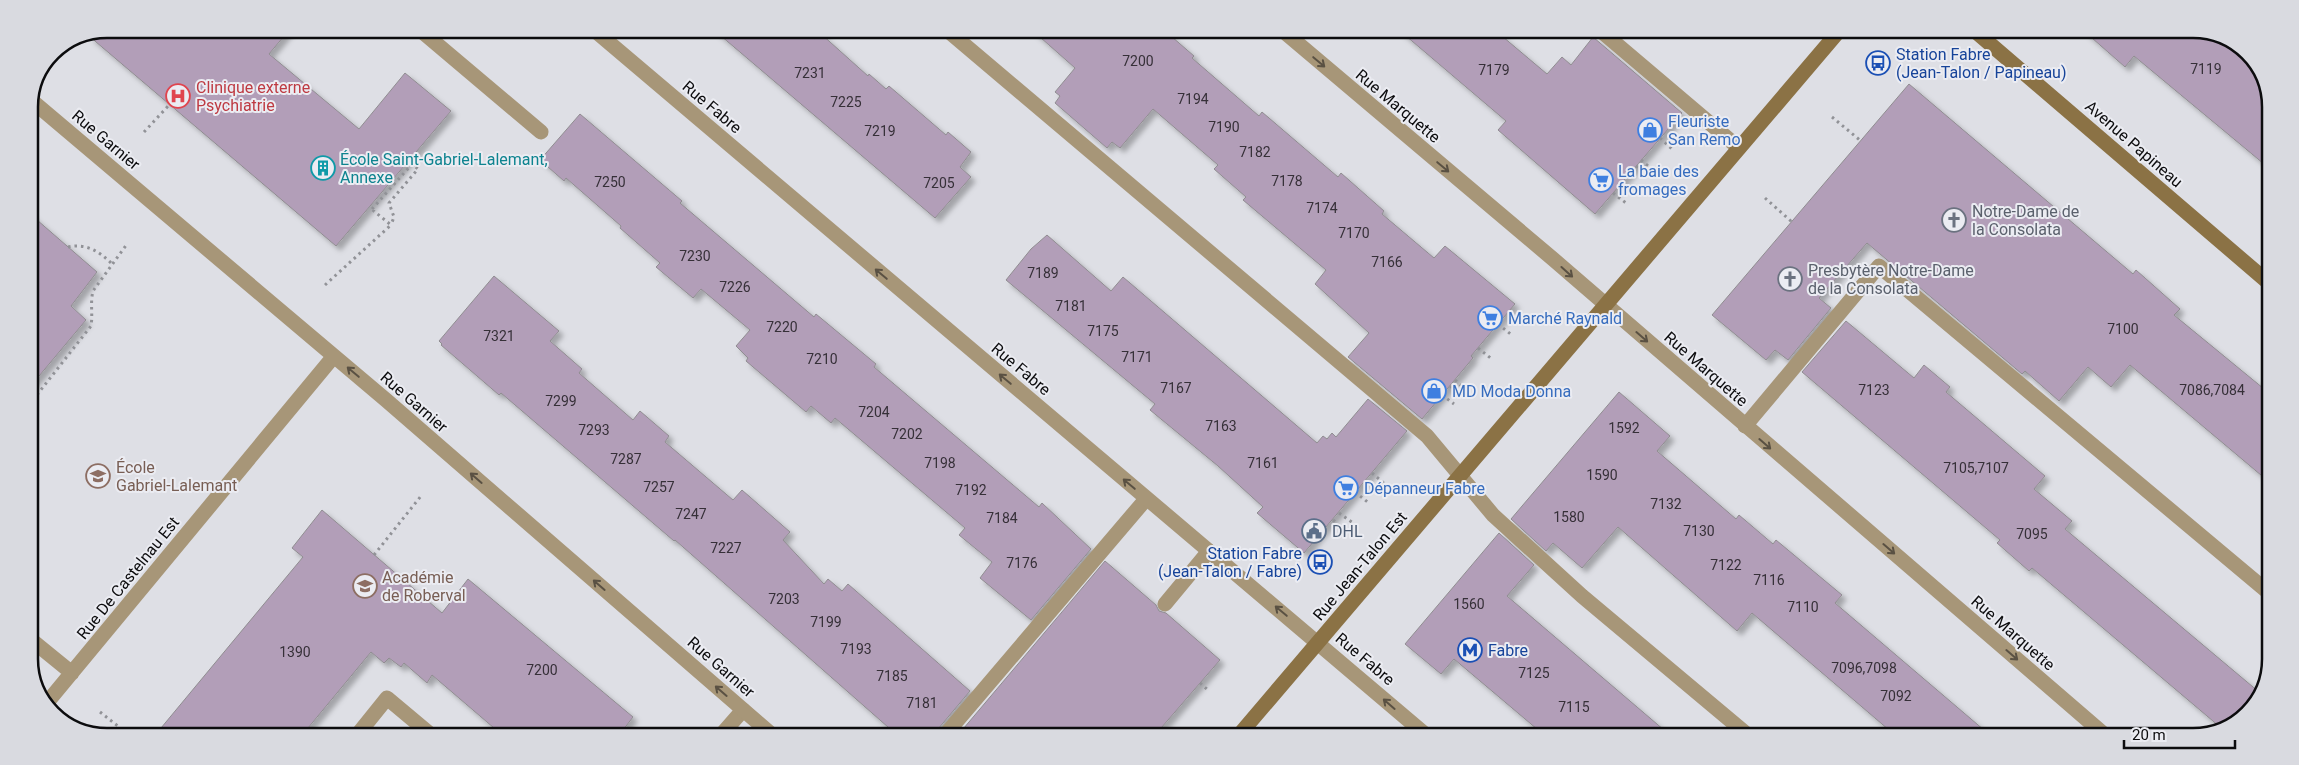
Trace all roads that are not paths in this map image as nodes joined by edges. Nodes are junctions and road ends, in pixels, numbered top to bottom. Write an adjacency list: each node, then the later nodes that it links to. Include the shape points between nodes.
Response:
1 (429, 37): 9 (street)
2 (602, 37): 16 (street, Rue Fabre, one-way to 2)
3 (954, 37): 15 (street, via 1427,436)
4 (1290, 37): 12 (street, Rue Marquette, one-way to 12)
5 (1609, 37): 10 (street)
6 (1834, 37): 10 (main road, Rue Jean-Talon Est)
7 (1983, 37): 11 (main road, Avenue Papineau)
8 (38, 106): 13 (street, Rue Garnier)
9 (542, 132)
10 (1739, 148): 12 (main road, Rue Jean-Talon Est)
11 (2261, 276)
12 (1606, 305): 14 (street, Rue Marquette, one-way to 14); 15 (main road, Rue Jean-Talon Est)
13 (334, 356): 22 (street, Rue De Castelnau Est); 24 (street, Rue Garnier, one-way to 13)
14 (1744, 426): 18 (street, via 1879,266); 33 (street, Rue Marquette, one-way to 33)
15 (1459, 475): 20 (main road, Rue Jean-Talon Est); 32 (street, via 1493,515 1582,596)
16 (1146, 499): 17 (street, Rue Fabre); 29 (street)
17 (1209, 552): 19 (street); 20 (street, Rue Fabre, one-way to 17)
18 (2262, 587)
19 (1165, 604)
20 (1318, 643): 30 (main road, Rue Jean-Talon Est); 31 (street, Rue Fabre, one-way to 20)
21 (38, 646): 22 (street)
22 (72, 674): 23 (street, Rue De Castelnau Est)
23 (51, 699)
24 (743, 710): 27 (street); 28 (street, Rue Garnier)
25 (363, 728): 26 (street, via 387,698)
26 (423, 728)
27 (727, 728)
28 (764, 728)
29 (951, 728)
30 (1245, 728)
31 (1418, 728)
32 (1739, 728)
33 (2097, 728)

